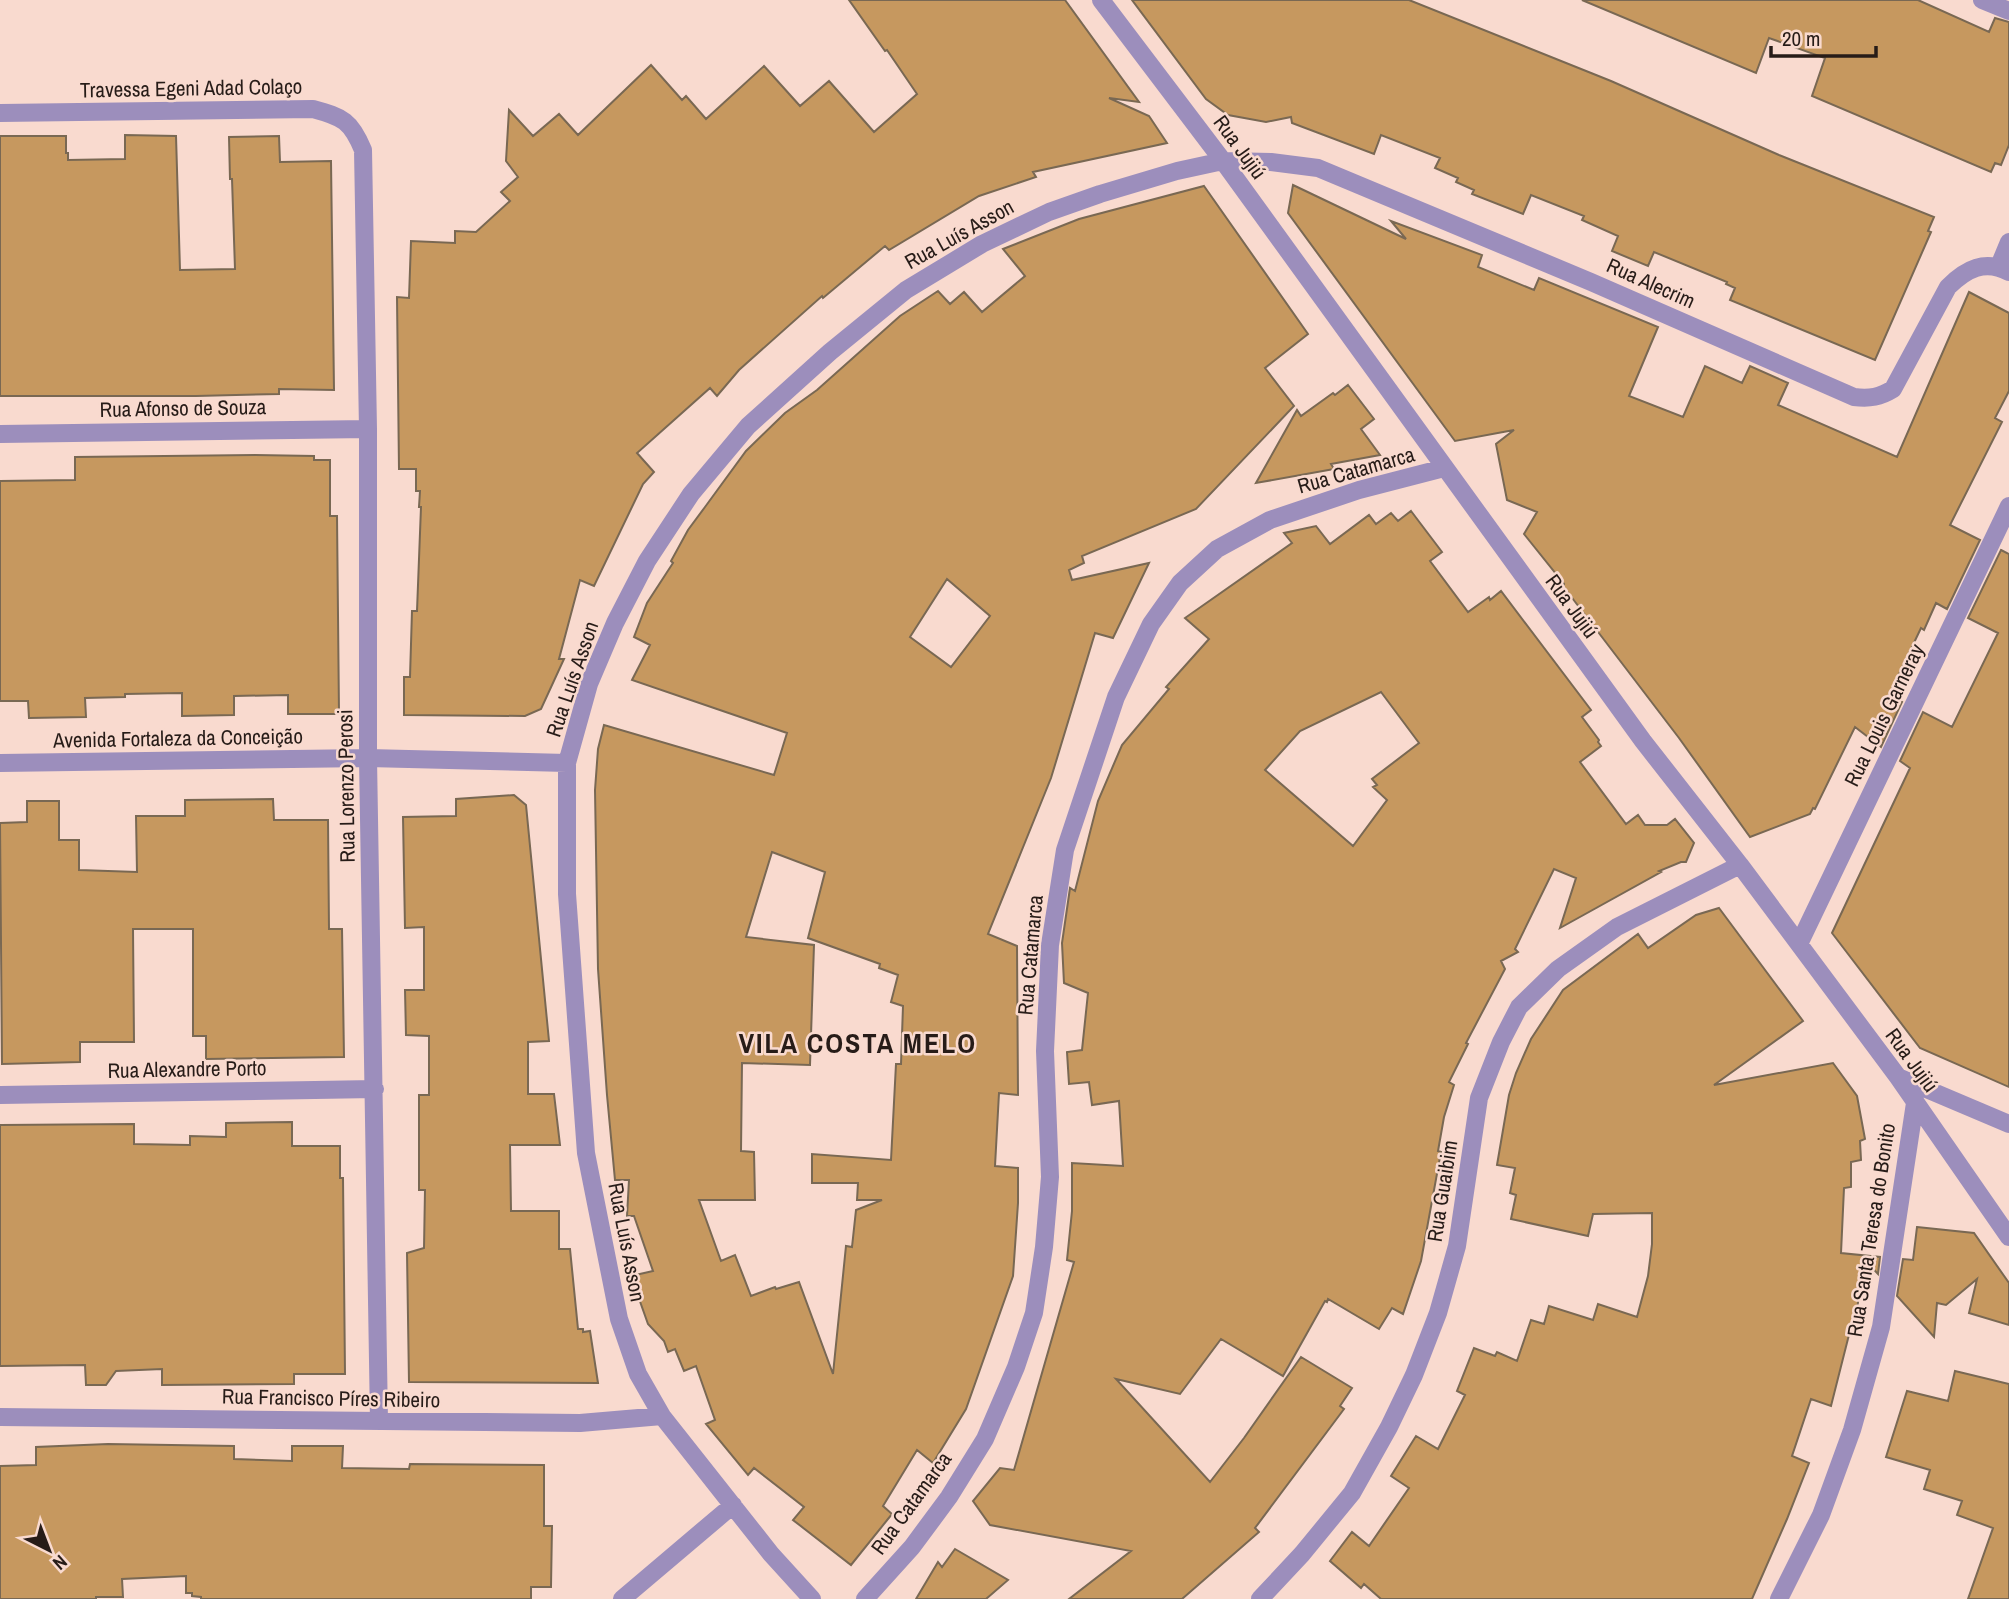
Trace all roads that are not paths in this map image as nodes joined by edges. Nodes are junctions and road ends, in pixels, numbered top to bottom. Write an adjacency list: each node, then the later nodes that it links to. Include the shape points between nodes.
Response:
1 (1101, 0): 6 (street, Rua Jujiú)
2 (1982, 0): 3 (street)
3 (2009, 11)
4 (0, 113): 5 (street, Travessa Egeni Adad Colaço, via 313,109 338,116 355,131)
5 (363, 150): 9 (street, Rua Lorenzo Perosi)
6 (1223, 161): 8 (street, Rua Alecrim, via 1318,168 1854,397 1870,399 1893,389 1948,287 1959,276 1974,267); 11 (street, Rua Jujiú); 14 (street, Rua Luís Asson, via 1100,194 982,244 906,290 809,370 748,426 691,494 647,561 589,684)
7 (2009, 242): 8 (street)
8 (2004, 269)
9 (368, 429): 10 (street, Rua Afonso de Souza); 13 (street, Rua Lorenzo Perosi)
10 (0, 434)
11 (1444, 468): 16 (street, Rua Jujiú, via 1643,741); 30 (street, Rua Catamarca, via 1270,520 1217,549 1180,583 1151,624 1116,697 1065,850 1050,945 1045,1051 1050,1177 1034,1313 985,1439 912,1547)
12 (2009, 506): 17 (street, Rua Louis Garneray)
13 (368, 758): 14 (street, Avenida Fortaleza da Conceição); 15 (street, Avenida Fortaleza da Conceição); 19 (street, Rua Lorenzo Perosi)
14 (567, 763): 24 (street, Rua Luís Asson, via 568,894 586,1153 619,1319 638,1374)
15 (0, 764)
16 (1740, 865): 17 (street, Rua Jujiú); 31 (street, Rua Guaibim, via 1617,927 1558,969 1519,1007 1479,1098 1457,1246 1414,1375 1352,1493)
17 (1799, 944): 18 (street, Rua Jujiú)
18 (1898, 1077): 21 (street, Rua Jujiú); 22 (street)
19 (375, 1089): 20 (street, Rua Alexandre Porto); 26 (street, Rua Lorenzo Perosi)
20 (0, 1094)
21 (1915, 1103): 23 (street, Rua Jujiú); 32 (street, Rua Santa Teresa do Bonito, via 1881,1327 1852,1430 1821,1515)
22 (2009, 1124)
23 (2009, 1237)
24 (662, 1416): 26 (street, Rua Francisco Píres Ribeiro, via 580,1423); 27 (street, Rua Luís Asson)
25 (0, 1417): 26 (street, Rua Francisco Píres Ribeiro)
26 (379, 1421)
27 (733, 1505): 28 (street); 29 (street, Rua Luís Asson)
28 (622, 1599)
29 (812, 1599)
30 (864, 1599)
31 (1260, 1599)
32 (1779, 1599)

